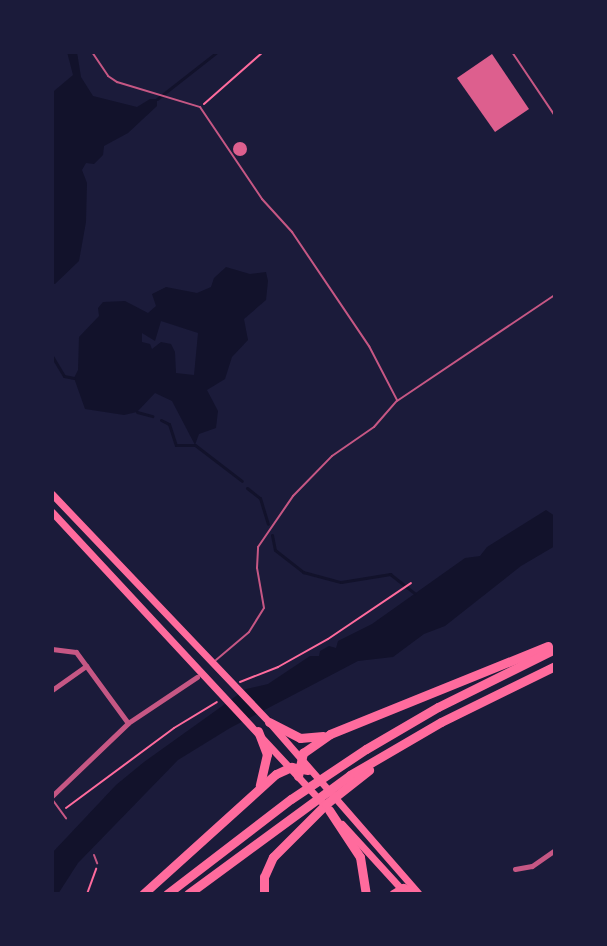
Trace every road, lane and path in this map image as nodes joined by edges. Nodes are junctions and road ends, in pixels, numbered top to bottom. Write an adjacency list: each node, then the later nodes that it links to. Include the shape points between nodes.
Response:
1 (92, 52): 4 (lane, via 108,76)
2 (263, 52): 4 (path)
3 (512, 52): 5 (lane)
4 (200, 107): 7 (lane, via 369,346)
5 (555, 116)
6 (555, 295): 7 (lane)
7 (397, 401): 16 (lane, via 374,427 332,456 262,538 256,557 264,608 249,632)
8 (52, 494): 18 (main road)
9 (52, 512): 20 (main road)
10 (411, 583): 11 (path)
11 (402, 588)
12 (555, 646): 21 (highway); 37 (highway, via 366,749)
13 (52, 649): 14 (street, via 76,652)
14 (86, 666): 17 (street); 19 (street)
15 (555, 666): 23 (highway)
16 (197, 677): 19 (street)
17 (52, 690)
18 (269, 722): 22 (highway)
19 (128, 723): 27 (street)
20 (258, 731): 24 (highway)
21 (330, 734): 22 (highway); 25 (highway, via 306,749)
22 (289, 739): 25 (main road)
23 (399, 747): 38 (highway, via 308,803); 39 (highway, via 338,794 279,850 267,866)
24 (270, 752): 25 (main road); 26 (highway)
25 (299, 767): 26 (highway, via 276,774); 28 (main road); 34 (main road, via 338,803)
26 (256, 791): 36 (highway)
27 (52, 797): 29 (lane)
28 (329, 810): 34 (main road); 40 (highway, via 360,857)
29 (66, 818)
30 (555, 850): 33 (street, via 532,866)
31 (94, 855): 32 (lane)
32 (97, 863): 35 (path)
33 (515, 869)
34 (403, 890): 41 (highway)
35 (87, 894)
36 (143, 894)
37 (167, 894)
38 (188, 894)
39 (264, 894)
40 (366, 894)
41 (418, 894)

